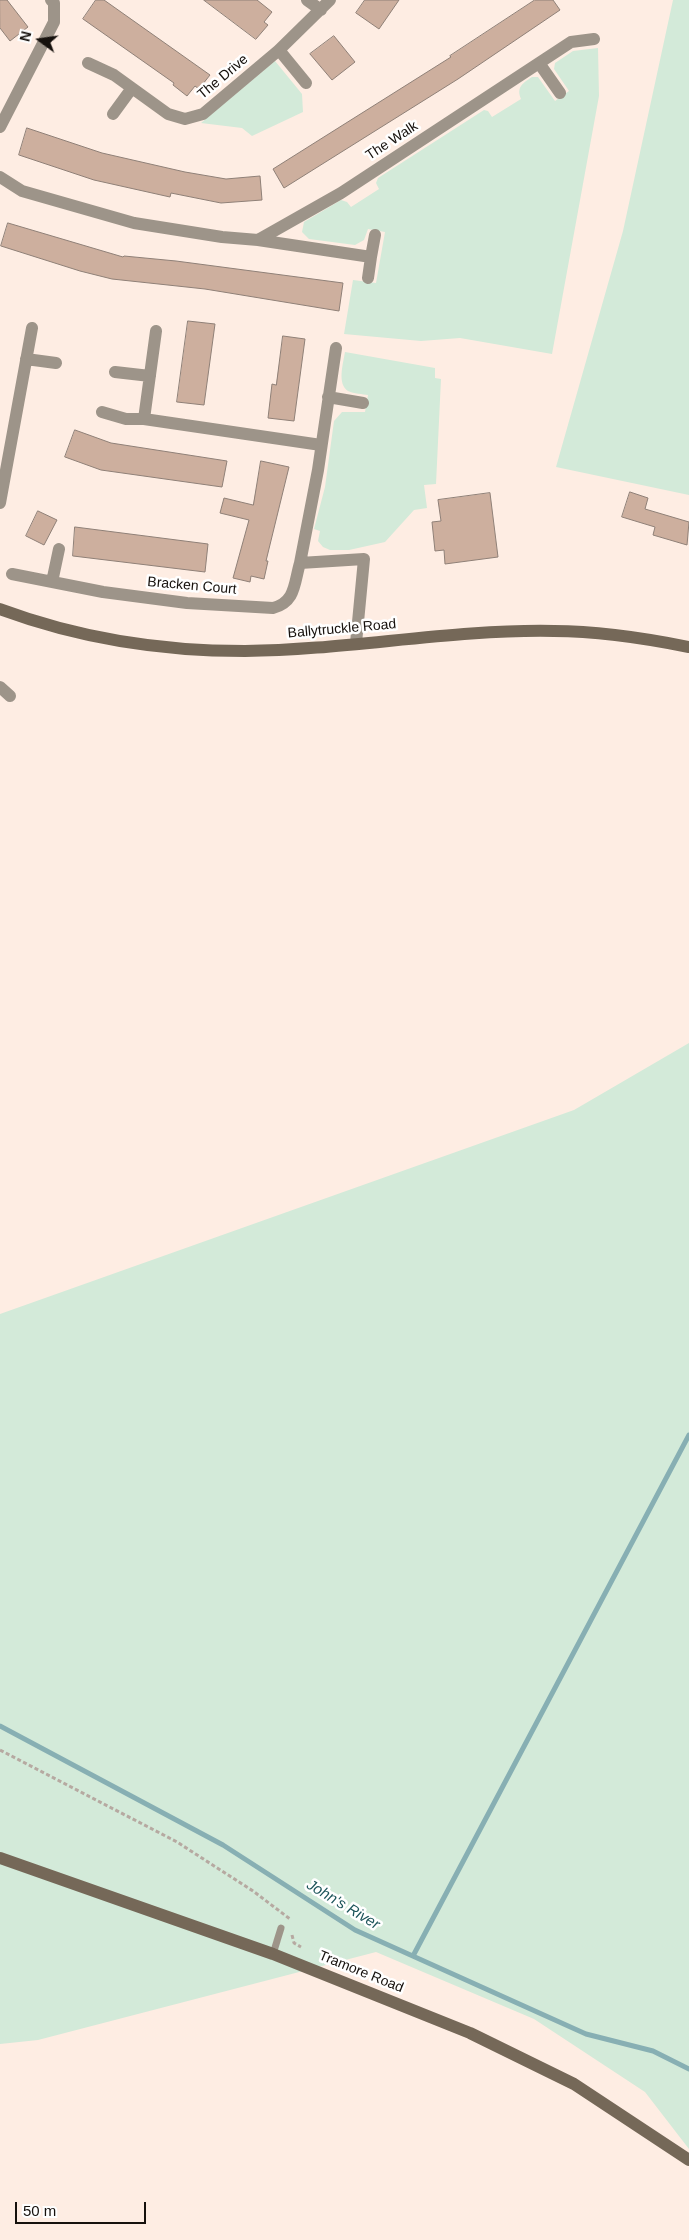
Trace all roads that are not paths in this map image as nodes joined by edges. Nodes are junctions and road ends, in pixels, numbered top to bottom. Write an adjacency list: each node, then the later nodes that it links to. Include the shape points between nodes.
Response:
1 (51, 0): 13 (street, via 54,3 54,22)
2 (307, 0): 4 (street)
3 (330, 0): 4 (street, The Drive)
4 (321, 10): 6 (street, The Drive)
5 (594, 39): 8 (street, The Walk, via 572,42)
6 (279, 50): 9 (street); 10 (street, The Drive, via 203,114 185,119 168,114)
7 (88, 63): 10 (street, The Drive)
8 (539, 63): 11 (street); 16 (street, The Walk, via 341,193)
9 (306, 83)
10 (132, 88): 12 (street)
11 (560, 94)
12 (113, 114)
13 (0, 127)
14 (0, 177): 16 (street, via 22,190 134,222)
15 (375, 235): 17 (street)
16 (258, 240): 17 (street)
17 (371, 257): 18 (street)
18 (368, 278)
19 (32, 328): 22 (street)
20 (156, 330): 25 (street)
21 (336, 348): 26 (street, Bracken Court)
22 (26, 359): 23 (street); 31 (street)
23 (56, 363)
24 (115, 372): 25 (street)
25 (150, 376): 29 (street)
26 (328, 397): 27 (street); 30 (street, Bracken Court)
27 (363, 403)
28 (102, 412): 29 (street, via 126,419)
29 (144, 419): 30 (street)
30 (321, 445): 33 (street, Bracken Court)
31 (0, 503)
32 (59, 549): 35 (street)
33 (300, 563): 35 (street, Bracken Court, via 291,597 284,605 273,608 187,603); 37 (street, via 364,559)
34 (12, 574): 35 (street, Bracken Court)
35 (52, 582)
36 (0, 609): 37 (main road, Ballytruckle Road, via 81,633 162,647 245,651)
37 (356, 644): 38 (main road, Ballytruckle Road, via 480,633 554,631 621,635)
38 (689, 647)
39 (0, 687): 40 (street)
40 (10, 696)
41 (0, 1858): 43 (main road, Tramore Road)
42 (281, 1928): 43 (lane)
43 (274, 1954): 44 (main road, Tramore Road, via 391,1999 523,2057 602,2102)
44 (689, 2160)

